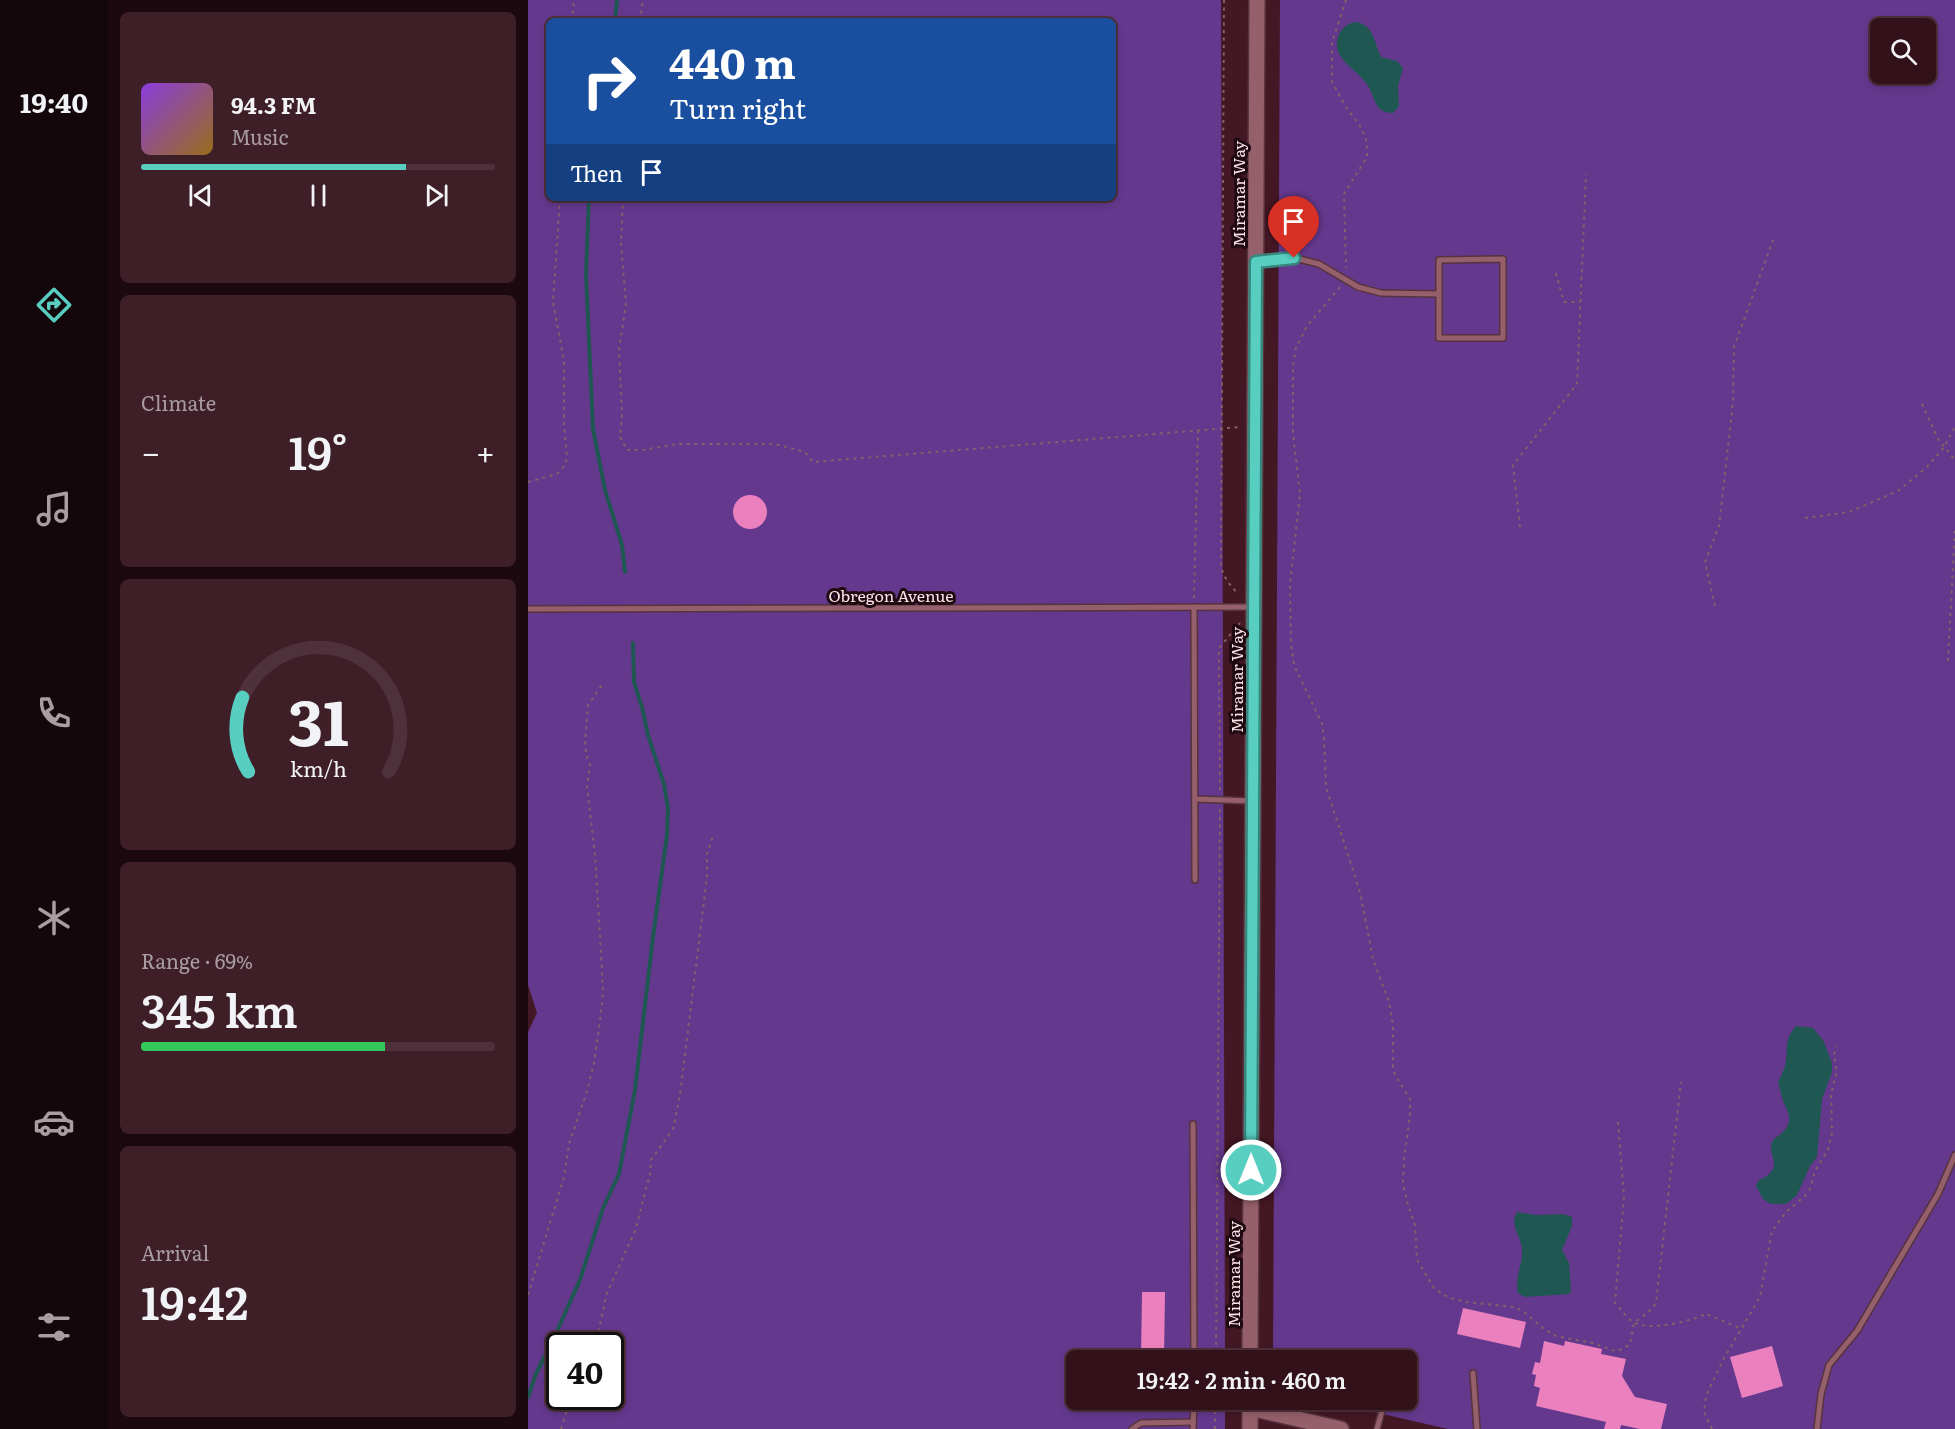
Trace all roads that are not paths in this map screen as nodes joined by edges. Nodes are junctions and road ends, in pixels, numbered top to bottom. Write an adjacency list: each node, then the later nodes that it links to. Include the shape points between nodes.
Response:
1 (1257, 0): 2 (street, Miramar Way)
2 (1256, 262): 3 (lane, via 1294,258 1319,264 1358,287 1381,293); 5 (street, Miramar Way)
3 (1439, 294): 3 (lane, via 1439,338 1503,338 1503,259 1439,260)
4 (1194, 607): 5 (lane, Obregon Avenue); 6 (lane, Obregon Avenue); 7 (lane)
5 (1248, 607): 8 (street, Miramar Way)
6 (528, 609)
7 (1195, 799): 8 (lane); 9 (lane)
8 (1253, 801): 13 (street, Miramar Way)
9 (1195, 880)
10 (1193, 1124): 12 (lane)
11 (1955, 1155): 26 (lane, via 1938,1194 1857,1331 1829,1365)
12 (1194, 1350)
13 (1250, 1350)
14 (1473, 1373): 25 (lane)
15 (1194, 1410): 19 (lane)
16 (1250, 1410): 22 (street)
17 (1272, 1410): 23 (street)
18 (1382, 1410): 24 (lane)
19 (1193, 1422): 20 (lane, via 1141,1423); 21 (lane)
20 (1132, 1429)
21 (1193, 1429)
22 (1250, 1429)
23 (1341, 1429)
24 (1377, 1429)
25 (1477, 1429)
26 (1817, 1429)

